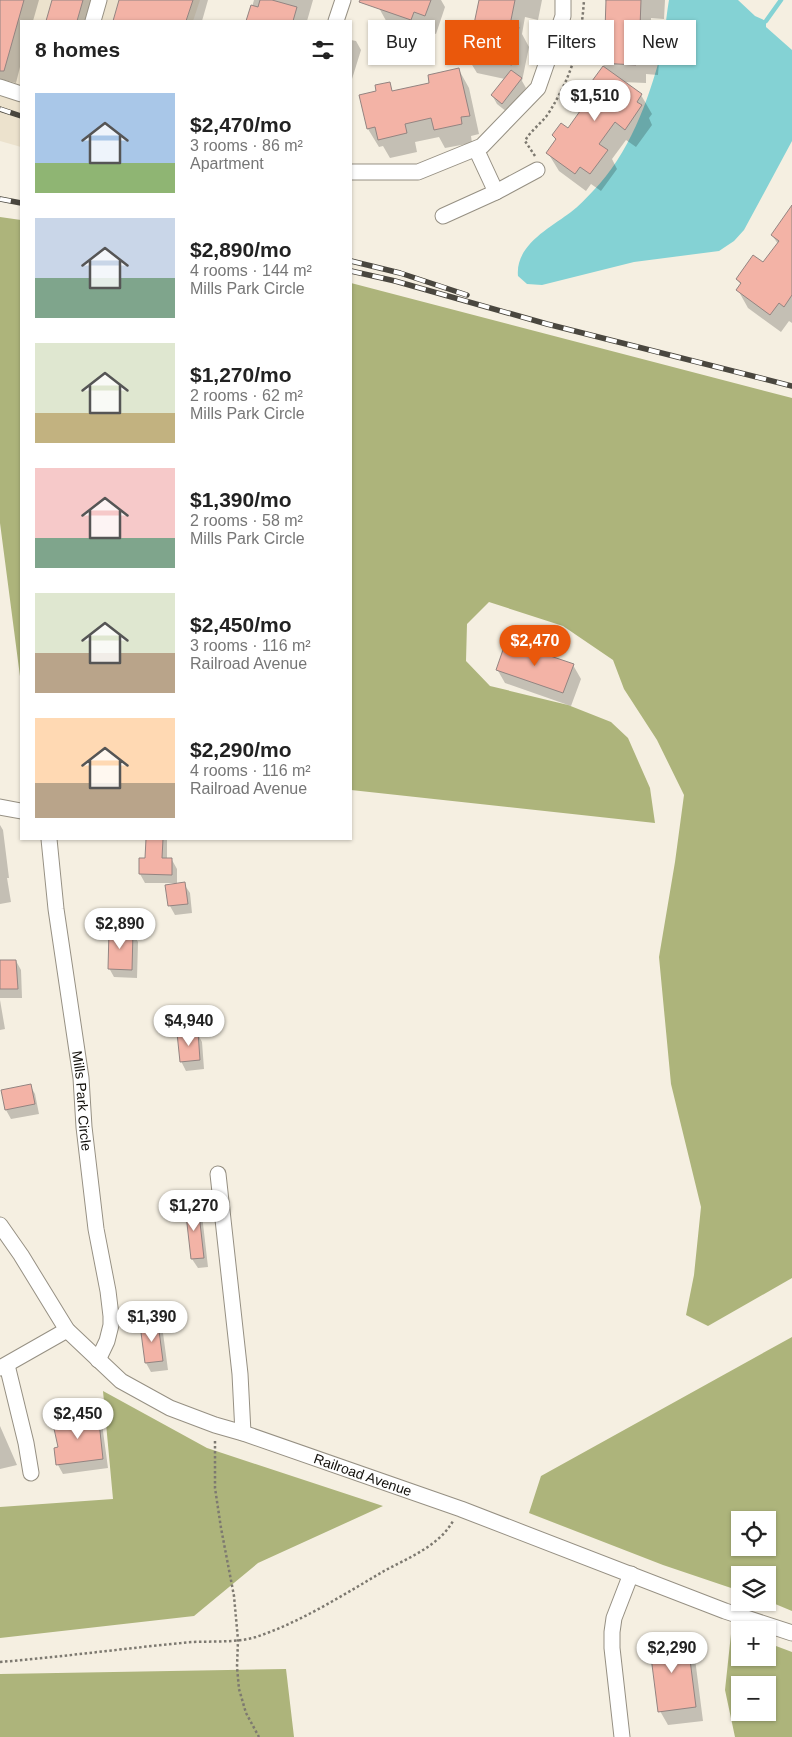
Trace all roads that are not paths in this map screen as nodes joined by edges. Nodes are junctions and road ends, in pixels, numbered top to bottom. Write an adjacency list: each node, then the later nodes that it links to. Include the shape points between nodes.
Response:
1 (99, 0): 4 (street)
2 (343, 0): 5 (street)
3 (563, 0): 8 (street, via 563,16 538,88)
4 (93, 20)
5 (336, 20)
6 (0, 87): 7 (street)
7 (20, 94)
8 (476, 149): 10 (street, via 418,172); 11 (street)
9 (537, 170): 11 (street)
10 (352, 172)
11 (496, 192): 12 (street)
12 (443, 216)
13 (0, 807): 14 (street)
14 (20, 811)
15 (49, 840): 19 (street, Mills Park Circle, via 81,1078 96,1229 111,1316 107,1341)
16 (218, 1174): 21 (street, via 240,1374)
17 (0, 1225): 18 (street, Railroad Avenue)
18 (67, 1330): 19 (street, Railroad Avenue); 20 (street)
19 (98, 1360): 21 (street, Railroad Avenue, via 121,1381 154,1400 215,1425)
20 (3, 1366): 22 (street, via 26,1443)
21 (243, 1432): 23 (street, Railroad Avenue, via 461,1509)
22 (31, 1473)
23 (631, 1574): 24 (street, Railroad Avenue); 25 (street, via 612,1632)
24 (792, 1633)
25 (622, 1737)

